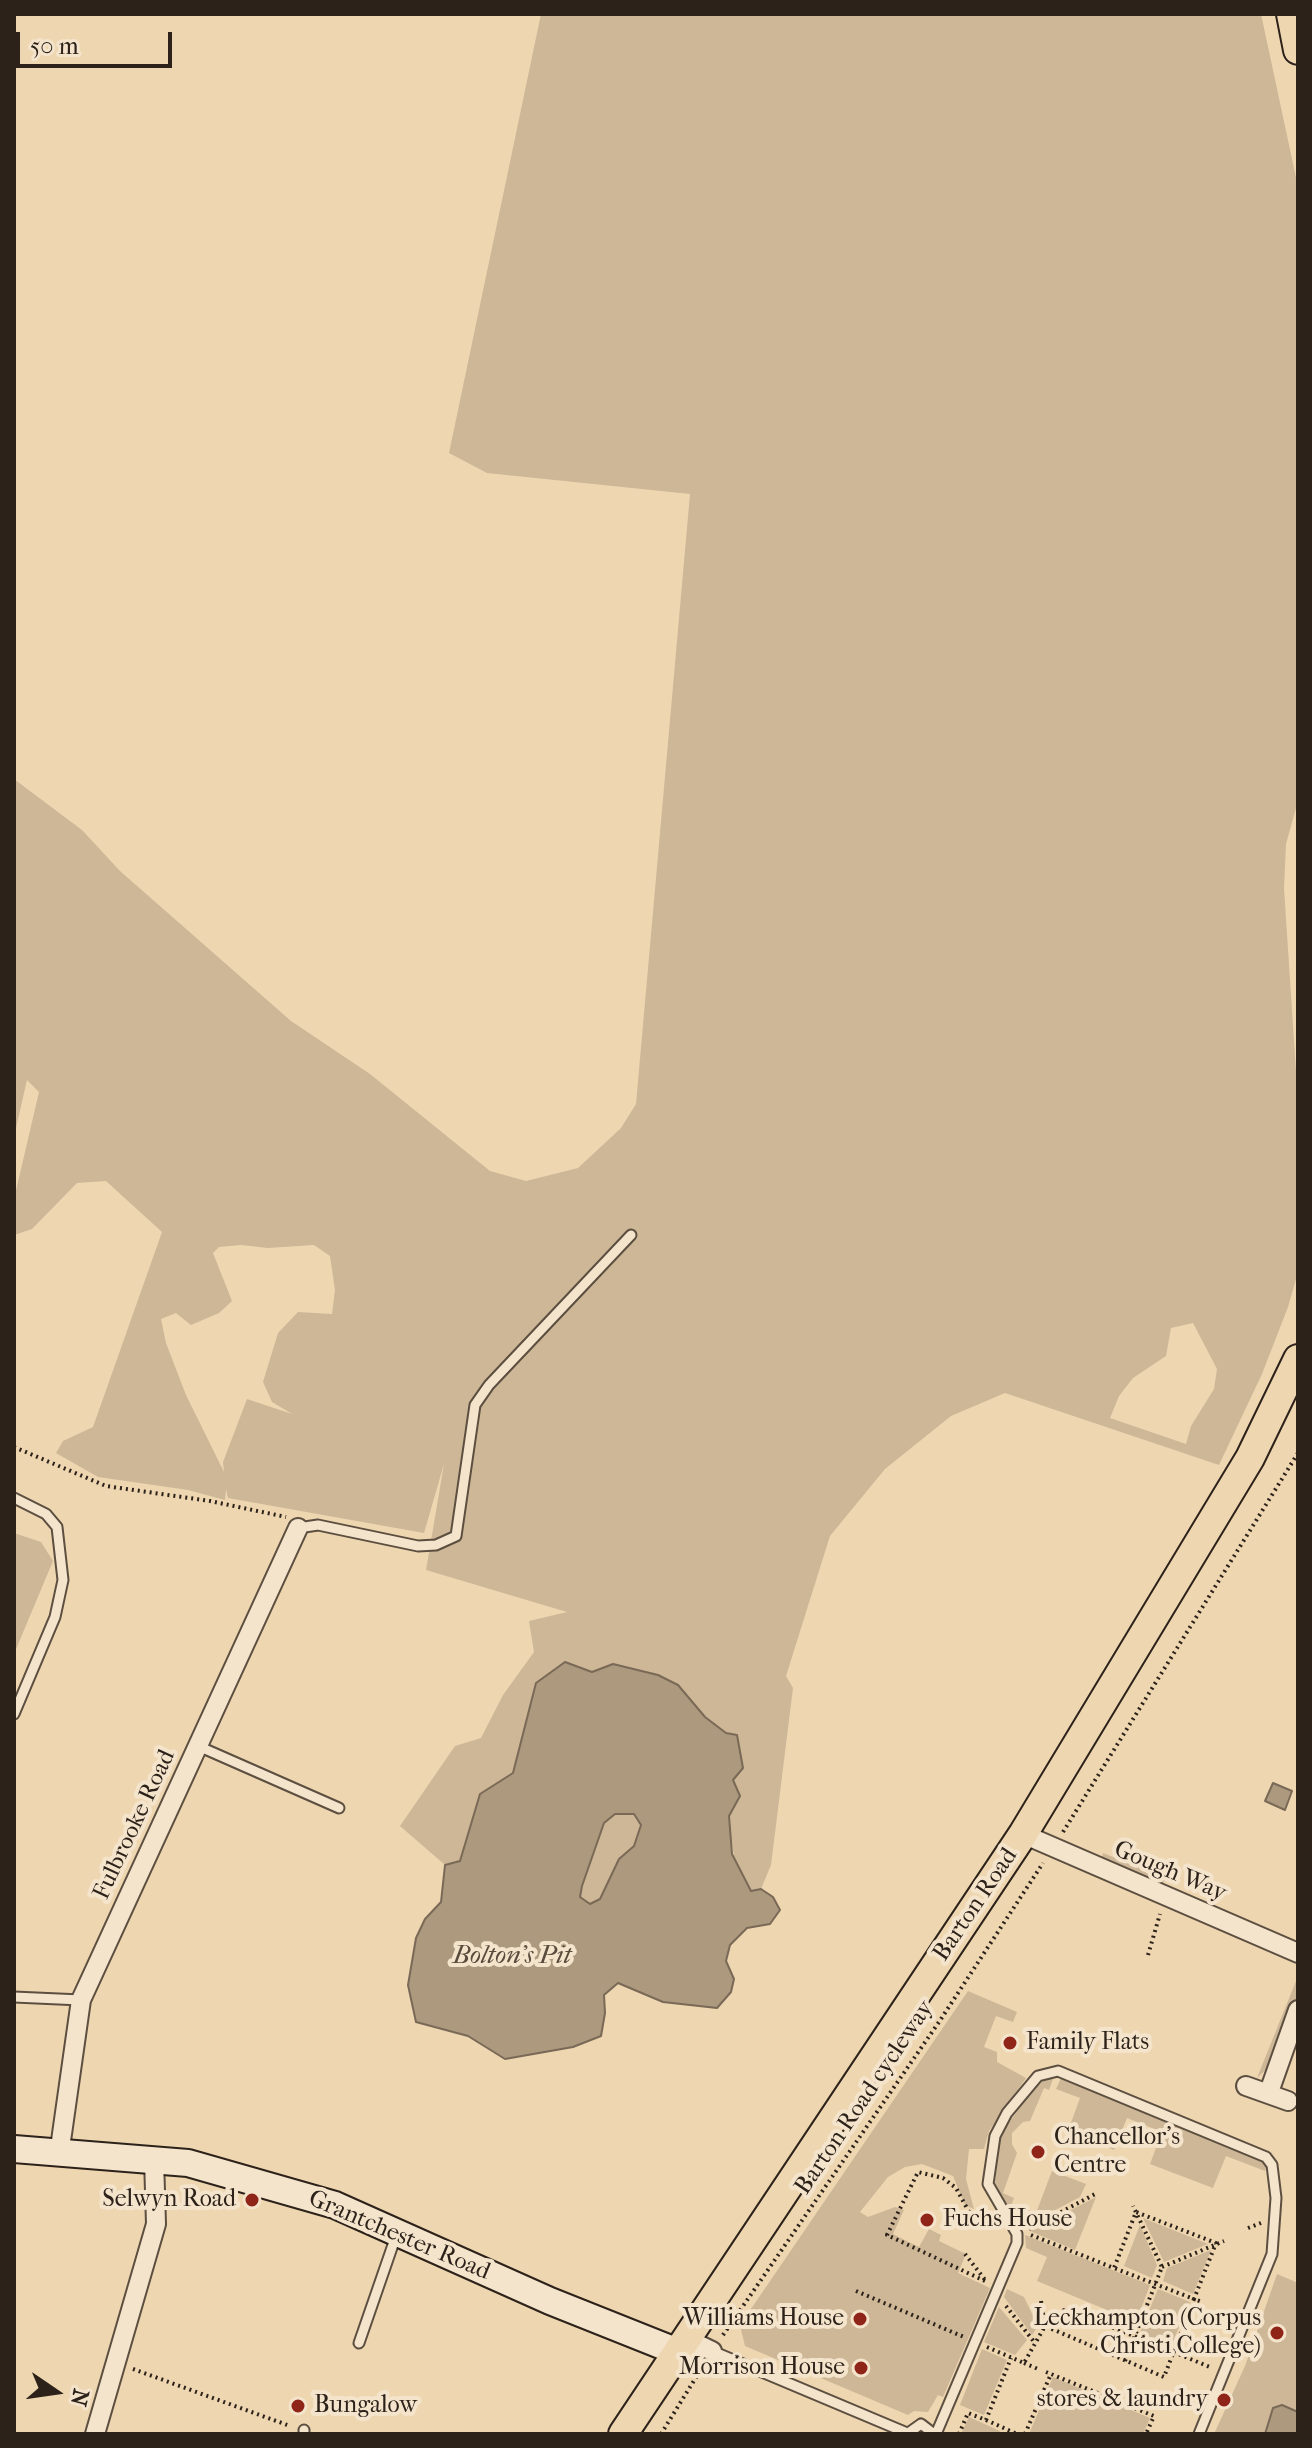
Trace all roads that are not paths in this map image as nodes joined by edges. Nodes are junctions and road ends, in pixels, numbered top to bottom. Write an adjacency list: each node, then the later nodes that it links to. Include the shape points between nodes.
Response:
1 (1291, 14): 2 (main road)
2 (1298, 50)
3 (631, 1235): 6 (lane, via 475,1405 456,1536 418,1546 318,1525)
4 (1298, 1359): 10 (main road, Barton Road, via 1250,1458)
5 (14, 1498): 7 (lane, via 46,1514 57,1527 63,1580 55,1617)
6 (298, 1528): 8 (street, Fulbrooke Road)
7 (14, 1714)
8 (198, 1746): 9 (lane); 13 (street, Fulbrooke Road)
9 (339, 1808)
10 (1023, 1834): 11 (street, Gough Way); 23 (main road, Barton Road)
11 (1298, 1953)
12 (14, 1997): 13 (lane)
13 (81, 2000): 19 (street, Fulbrooke Road)
14 (1298, 2010): 16 (street)
15 (1246, 2086): 16 (street)
16 (1269, 2092): 17 (street)
17 (1288, 2101)
18 (14, 2149): 19 (street, Grantchester Road)
19 (59, 2155): 20 (street, Grantchester Road)
20 (154, 2159): 21 (street, Grantchester Road, via 222,2170 335,2205); 25 (street, via 156,2224)
21 (397, 2232): 22 (lane); 23 (street, Grantchester Road, via 550,2301)
22 (359, 2343)
23 (692, 2347): 24 (lane); 26 (main road, Barton Road)
24 (907, 2433): 27 (lane, via 921,2424)
25 (95, 2434)
26 (623, 2434)
27 (935, 2434): 28 (lane, via 1017,2243 1016,2224 992,2196 988,2168 995,2136 1038,2076 1058,2071 1266,2157 1272,2165 1272,2254)
28 (1199, 2434)

